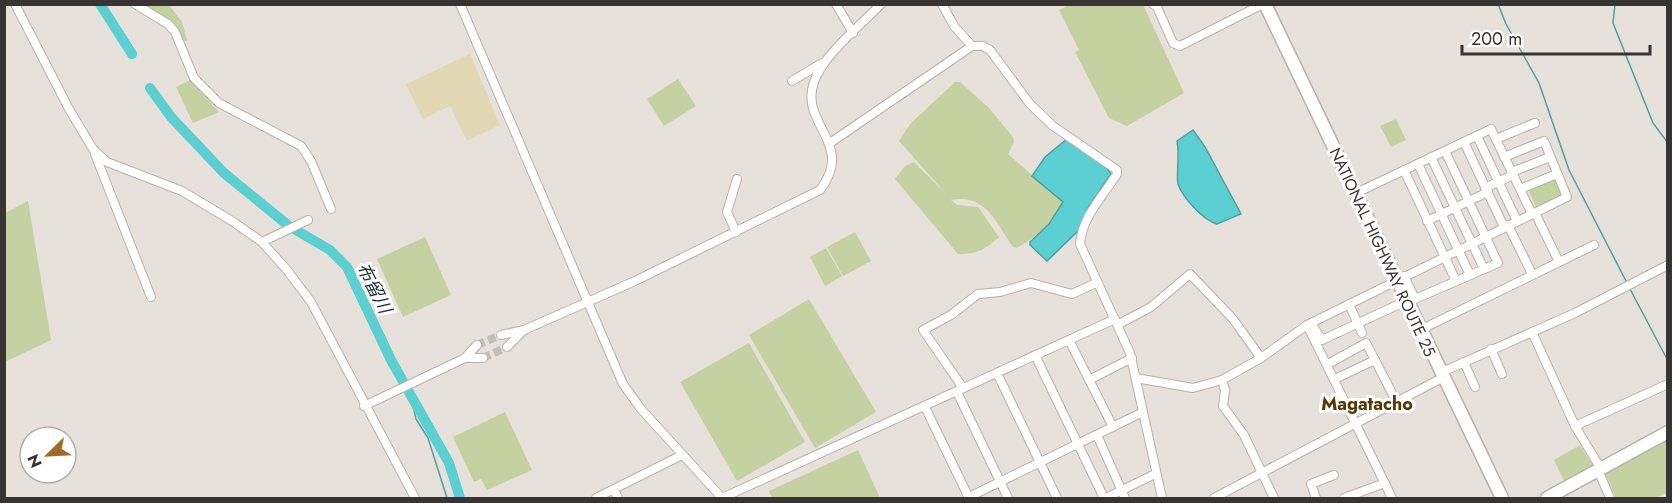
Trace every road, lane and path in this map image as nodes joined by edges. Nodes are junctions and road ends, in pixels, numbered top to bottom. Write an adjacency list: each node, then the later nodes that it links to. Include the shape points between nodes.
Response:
1 (15, 4): 18 (street)
2 (135, 4): 33 (street, via 175,32 194,78 219,103 301,146)
3 (460, 4): 58 (street)
4 (836, 4): 9 (street)
5 (881, 4): 9 (street)
6 (942, 4): 10 (street, via 954,26)
7 (1153, 4): 8 (street, via 1173,43 1180,46)
8 (1264, 4): 31 (highway, NATIONAL HIGHWAY ROUTE 25)
9 (853, 33): 11 (street)
10 (972, 46): 16 (street); 55 (street, via 990,50 1030,104 1053,126 1117,170 1118,174 1095,203 1080,236)
11 (829, 59): 12 (street); 16 (street, via 812,90 814,114)
12 (792, 81)
13 (1535, 123): 15 (street)
14 (1477, 136): 15 (street, via 1491,129); 17 (street); 28 (street)
15 (1496, 139): 21 (street)
16 (831, 142): 41 (street, via 832,169 820,190)
17 (1464, 142): 19 (street); 30 (street)
18 (93, 149): 43 (street, via 107,162 182,191); 56 (street)
19 (1445, 151): 20 (street); 32 (street)
20 (1431, 157): 23 (street); 34 (street)
21 (1504, 157): 22 (street, via 1544,141); 25 (street)
22 (1550, 157): 25 (street); 26 (street)
23 (1418, 164): 24 (street); 35 (street)
24 (1404, 170): 31 (street); 38 (street)
25 (1512, 174): 28 (street); 29 (street)
26 (1557, 174): 29 (street); 36 (street, via 1567,197)
27 (737, 179): 41 (street, via 728,212)
28 (1499, 182): 30 (street); 39 (street)
29 (1520, 189): 36 (street)
30 (1487, 190): 32 (street); 40 (street)
31 (1354, 194): 53 (highway, NATIONAL HIGHWAY ROUTE 25)
32 (1469, 201): 34 (street); 42 (street)
33 (331, 208)
34 (1455, 208): 35 (street); 44 (street)
35 (1442, 214): 38 (street); 46 (street)
36 (1533, 214): 39 (street); 48 (street)
37 (308, 220): 43 (street)
38 (1427, 221): 47 (street)
39 (1517, 221): 40 (street)
40 (1506, 226): 42 (street); 51 (street)
41 (736, 232): 58 (street)
42 (1486, 236): 44 (street); 50 (street, via 1498,262)
43 (261, 242): 91 (street, via 310,302)
44 (1472, 243): 46 (street); 50 (street)
45 (1594, 245): 48 (street)
46 (1458, 249): 47 (street); 52 (street)
47 (1444, 256): 53 (street); 54 (street)
48 (1558, 262): 51 (street)
49 (1668, 265): 65 (street)
50 (1484, 269): 52 (street)
51 (1532, 274): 64 (street)
52 (1470, 275): 54 (street)
53 (1400, 278): 54 (street, via 1415,299); 57 (highway, NATIONAL HIGHWAY ROUTE 25); 59 (street)
54 (1456, 281)
55 (1096, 283): 60 (street); 89 (street, via 1072,294 1031,283 978,294 923,330)
56 (151, 297)
57 (1406, 301): 61 (street); 64 (highway, NATIONAL HIGHWAY ROUTE 25)
58 (589, 302): 63 (street); 100 (street, via 631,397)
59 (1349, 304): 61 (street); 62 (street)
60 (1117, 321): 68 (street); 75 (street); 76 (street, via 1151,307 1190,274 1233,319)
61 (1358, 323): 62 (street, via 1323,340); 66 (street)
62 (1309, 324): 76 (street); 79 (street)
63 (524, 330): 67 (street); 70 (street)
64 (1420, 330): 82 (highway, NATIONAL HIGHWAY ROUTE 25)
65 (1532, 332): 71 (street); 95 (street)
66 (1362, 333)
67 (501, 335)
68 (1069, 340): 72 (street); 85 (street)
69 (477, 345): 73 (street)
70 (507, 347)
71 (1491, 349): 78 (street); 81 (street)
72 (1035, 355): 80 (street); 99 (street)
73 (465, 358): 74 (street); 91 (street)
74 (483, 358)
75 (1132, 358): 83 (street); 85 (street)
76 (1261, 358): 86 (street)
77 (1375, 360): 79 (street, via 1366,343); 84 (street); 90 (street)
78 (1464, 362): 82 (street); 88 (street)
79 (1328, 363): 84 (street)
80 (996, 373): 89 (street); 101 (street)
81 (1502, 374)
82 (1441, 375): 90 (street); 124 (highway, NATIONAL HIGHWAY ROUTE 25)
83 (1136, 378): 86 (street, via 1193,388); 93 (street)
84 (1335, 379): 94 (street)
85 (1089, 380): 96 (street)
86 (1222, 380): 103 (street, via 1223,406 1244,435)
87 (1668, 384): 95 (street)
88 (1475, 387)
89 (960, 390): 92 (street); 106 (street)
90 (1397, 402): 94 (street)
91 (364, 406): 110 (street)
92 (925, 407): 113 (street); 114 (street)
93 (1141, 413): 96 (street); 104 (street)
94 (1357, 425): 103 (street); 107 (street)
95 (1575, 426): 102 (street)
96 (1113, 427): 98 (street)
97 (1668, 432): 102 (highway)
98 (1097, 435): 99 (street); 109 (street)
99 (1079, 444): 101 (street); 117 (street)
100 (682, 455): 108 (street); 113 (street)
101 (1042, 463): 106 (street); 116 (street)
102 (1599, 469): 125 (highway); 126 (street)
103 (1262, 471): 119 (street); 120 (street)
104 (1155, 474): 109 (street); 118 (street)
105 (1334, 475): 121 (street, via 1311,484)
106 (1001, 483): 114 (street); 115 (street)
107 (1384, 483): 122 (street); 123 (street)
108 (614, 490): 111 (street); 112 (street)
109 (1123, 495): 117 (street)
110 (414, 498)
111 (596, 498)
112 (618, 498)
113 (722, 498)
114 (969, 498)
115 (1008, 498)
116 (1057, 498)
117 (1105, 498)
118 (1162, 498)
119 (1214, 498)
120 (1274, 498)
121 (1316, 498)
122 (1344, 498)
123 (1392, 498)
124 (1502, 498)
125 (1547, 498)
126 (1610, 498)

